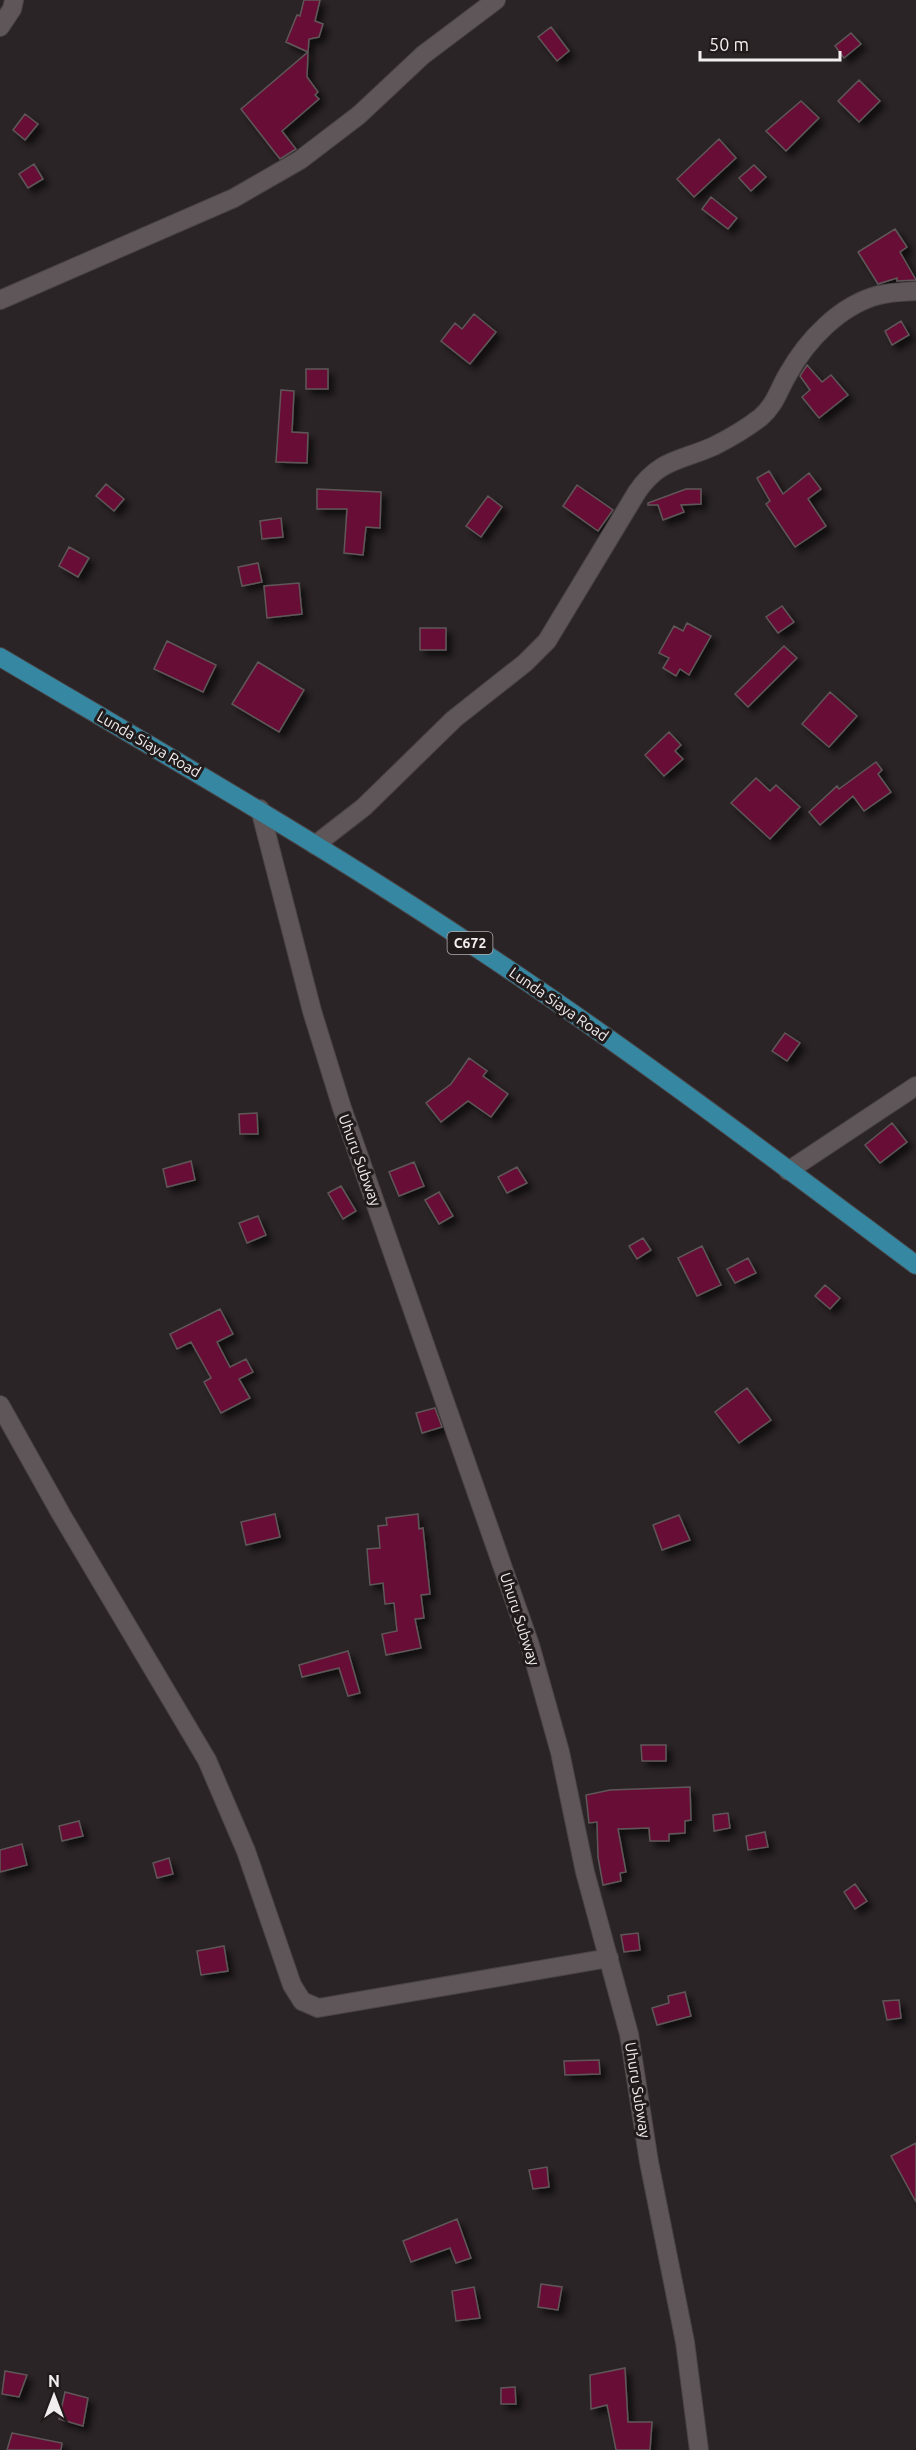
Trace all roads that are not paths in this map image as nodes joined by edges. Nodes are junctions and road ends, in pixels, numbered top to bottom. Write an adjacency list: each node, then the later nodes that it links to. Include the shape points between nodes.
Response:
1 (14, 0): 3 (street)
2 (496, 0): 5 (street, via 423,55 359,115 300,160 234,198)
3 (0, 27)
4 (916, 291): 8 (street, via 879,295 845,311 802,352 772,405 761,416 712,446 669,461 656,470 633,498 546,641 525,663 454,719 364,807)
5 (0, 300)
6 (0, 657): 7 (main road, Lunda Siaya Road / C672)
7 (260, 809): 8 (main road, Lunda Siaya Road / C672); 13 (street, Uhuru Subway, via 296,954 342,1108 530,1646 560,1752 585,1872)
8 (315, 845): 10 (main road, Lunda Siaya Road / C672, via 592,1026)
9 (916, 1086): 10 (street)
10 (788, 1171): 11 (main road, Lunda Siaya Road / C672)
11 (916, 1265)
12 (0, 1405): 13 (street, via 207,1760 246,1851 292,1985 302,2001 318,2008)
13 (609, 1958): 14 (street, Uhuru Subway, via 629,2034 649,2162 683,2332)
14 (699, 2450)

